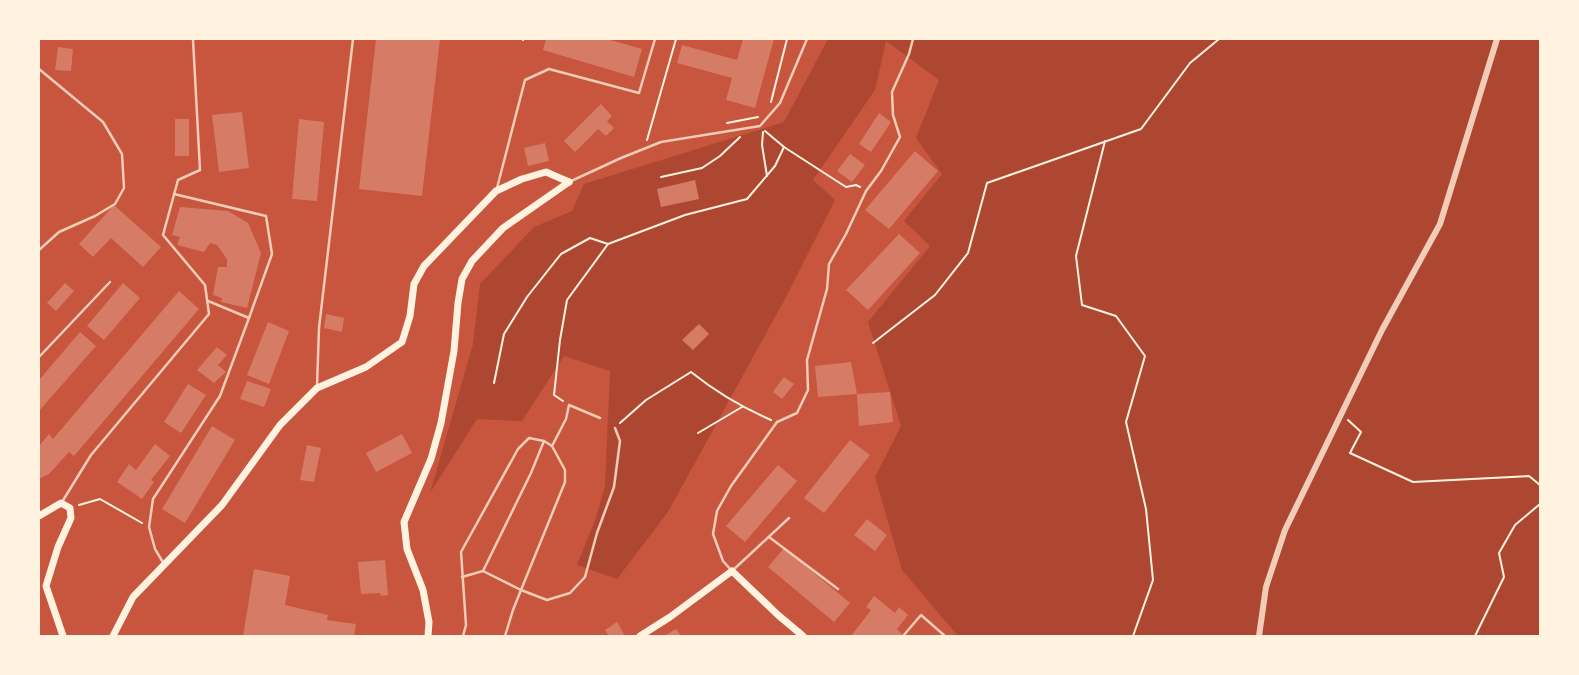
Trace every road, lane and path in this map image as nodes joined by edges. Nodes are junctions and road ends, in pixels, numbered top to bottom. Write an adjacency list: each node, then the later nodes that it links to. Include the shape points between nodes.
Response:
1 (194, 39): 23 (lane, via 200,170 178,180)
2 (353, 39): 32 (lane, via 319,328)
3 (655, 39): 21 (lane, via 639,93 549,69 525,80)
4 (676, 39): 17 (path)
5 (787, 39): 11 (path)
6 (806, 39): 14 (lane, via 780,103 760,126)
7 (913, 39): 22 (lane, via 910,54 892,92 893,115 900,137 881,171)
8 (1219, 39): 15 (path, via 1190,63 1140,129)
9 (1497, 39): 35 (street, via 1440,224 1382,330)
10 (39, 69): 25 (lane, via 102,122 122,154 124,188 115,204 59,232)
11 (767, 107)
12 (760, 116): 13 (path)
13 (726, 123)
14 (751, 127): 17 (lane, via 661,142); 19 (path, via 720,156 702,168)
15 (1105, 141): 29 (path, via 987,183 968,253 934,295); 65 (path, via 1076,256 1082,305 1116,316 1145,356 1126,422 1146,509 1153,580)
16 (784, 147): 18 (path); 18 (path, via 763,128 762,145); 22 (path, via 846,187 856,185)
17 (645, 148): 20 (lane)
18 (767, 176): 24 (path, via 747,199 685,216)
19 (661, 177)
20 (569, 182): 21 (main road, via 546,172); 58 (main road, via 503,228 472,261 462,279 454,351 441,423 431,459 404,522 407,549 423,590 429,622)
21 (496, 191): 32 (main road, via 424,266 414,284 410,316 402,342 366,367)
22 (866, 191): 37 (lane, via 829,264 827,289 807,360 808,390 797,413)
23 (174, 194): 27 (lane, via 163,235 205,285); 28 (lane, via 266,216 272,254)
24 (608, 244): 31 (path, via 590,238 561,254 527,297 504,334); 33 (path, via 566,300 554,395)
25 (39, 250)
26 (110, 282): 30 (lane)
27 (207, 301): 28 (lane); 43 (lane, via 209,314 91,455)
28 (249, 318): 48 (lane, via 220,396 153,499)
29 (873, 343)
30 (39, 357)
31 (494, 382)
32 (317, 388): 50 (main road, via 280,425 222,505)
33 (569, 405): 36 (lane); 41 (lane, via 566,419)
34 (742, 407): 37 (path); 38 (path, via 714,391 691,372 646,400); 39 (path)
35 (1342, 414): 42 (path, via 1361,432 1350,453 1413,482 1529,476); 66 (street, via 1282,537 1266,587)
36 (600, 418)
37 (777, 422): 52 (lane, via 731,486 717,511 713,534 723,561)
38 (614, 428): 55 (lane, via 620,441 614,487 597,533 585,577 570,593 547,600)
39 (698, 433)
40 (544, 442): 41 (lane); 51 (lane); 53 (lane, via 529,438 518,449 461,552)
41 (552, 446): 55 (lane, via 566,470 564,482)
42 (1540, 485)
43 (61, 503): 45 (main road); 46 (main road)
44 (1540, 504): 67 (path, via 1514,525 1499,553 1504,577)
45 (70, 508): 48 (path, via 100,499); 56 (main road, via 71,518 58,547 46,586)
46 (39, 516)
47 (789, 518): 49 (lane)
48 (149, 527): 50 (lane, via 155,549)
49 (769, 537): 52 (lane); 54 (lane)
50 (164, 564): 57 (main road, via 133,596)
51 (483, 571): 53 (lane); 55 (lane)
52 (732, 571): 61 (main road); 62 (main road)
53 (462, 577): 59 (lane, via 466,625)
54 (838, 588)
55 (521, 590): 60 (lane)
56 (63, 636)
57 (112, 636)
58 (428, 636)
59 (463, 636)
60 (505, 636)
61 (640, 636)
62 (803, 636)
63 (904, 636): 64 (lane, via 921,615)
64 (945, 636)
65 (1133, 636)
66 (1258, 636)
67 (1475, 636)

